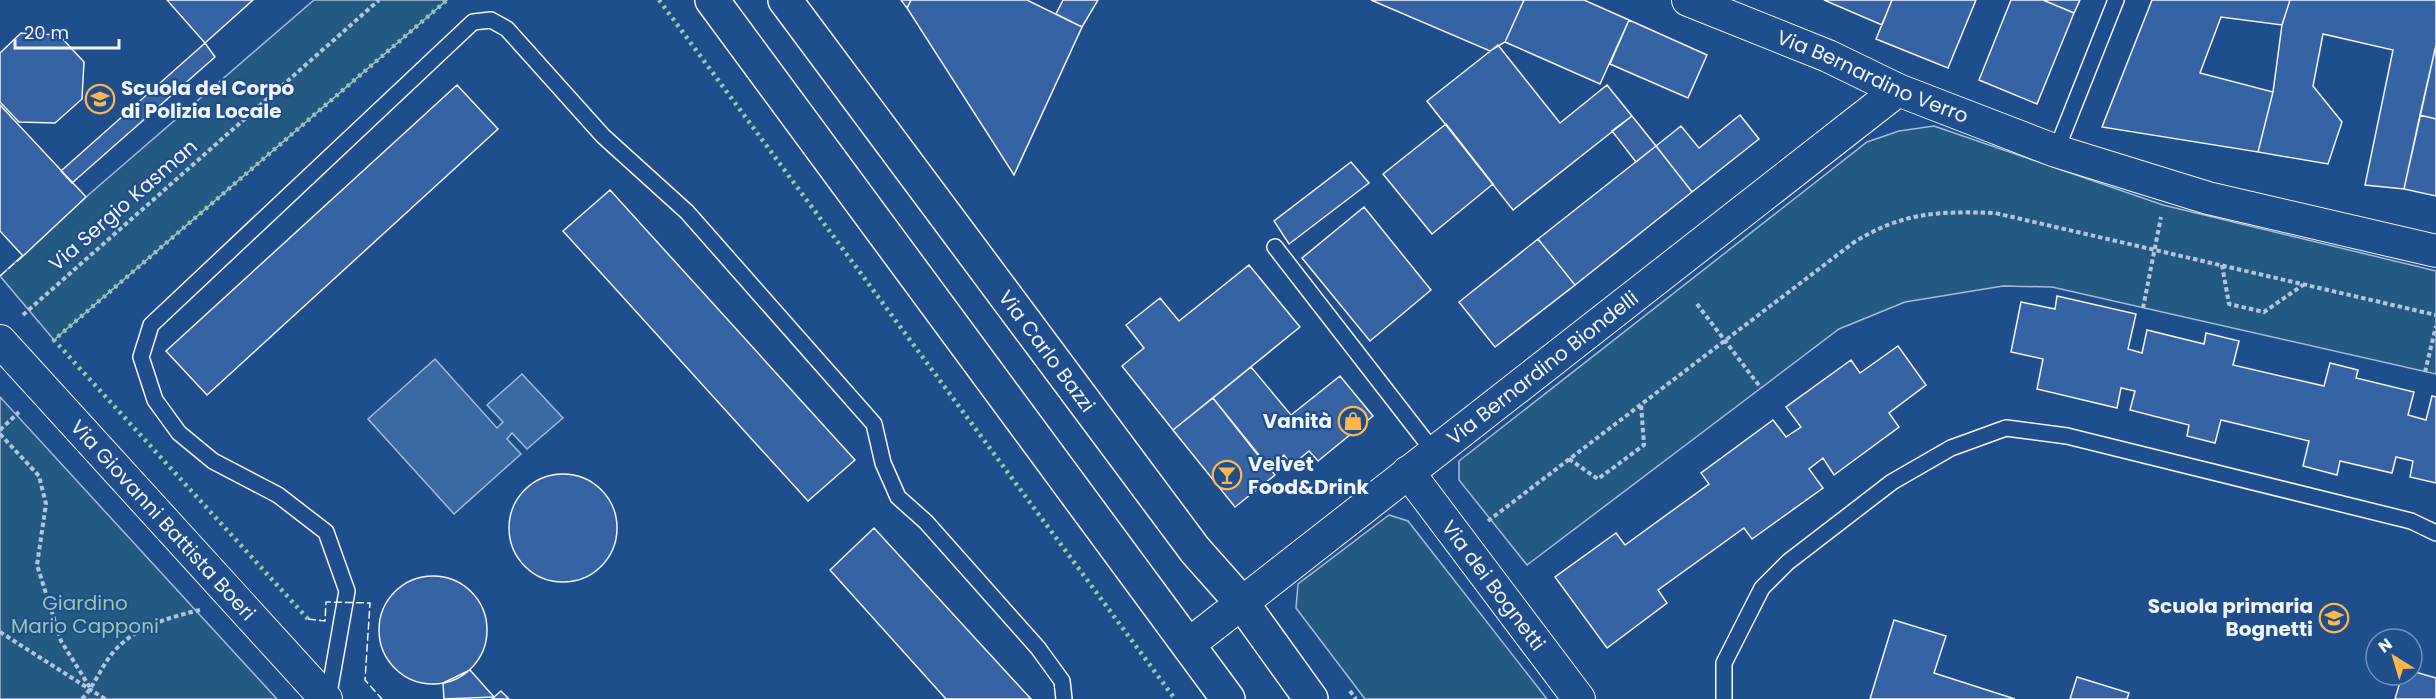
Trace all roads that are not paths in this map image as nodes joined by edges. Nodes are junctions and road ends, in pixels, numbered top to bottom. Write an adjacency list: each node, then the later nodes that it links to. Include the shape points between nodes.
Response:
1 (712, 0): 14 (main road)
2 (784, 0): 13 (main road, Via Carlo Bazzi, via 1195,550)
3 (1688, 0): 5 (street, Via Bernardino Verro, via 1828,56)
4 (2116, 0): 6 (lane)
5 (1898, 90): 6 (street, Via Bernardino Verro); 10 (street, Via Bernardino Biondelli)
6 (2056, 151): 8 (street, Via Bernardino Verro, via 2208,198)
7 (1275, 247): 10 (lane)
8 (2436, 251)
9 (0, 341): 15 (street, Via Giovanni Battista Boeri)
10 (1434, 452): 11 (street, Via Bernardino Biondelli)
11 (1408, 472): 13 (street, Via Bernardino Biondelli); 19 (street, Via dei Bognetti)
12 (2436, 533): 20 (lane, via 2411,521 2078,439 2006,428 1951,448 1892,482 1788,562 1762,588 1724,663)
13 (1242, 603): 14 (street, Via Bernardino Biondelli); 18 (main road, Via Carlo Bazzi)
14 (1188, 645): 17 (main road)
15 (327, 699): 16 (lane, via 347,591 326,532 278,495 213,461 179,433 155,400 141,357 151,325 473,22 491,20 507,29 603,136 687,212 832,374 874,424 883,463 898,497 926,522 1038,648 1062,681)
16 (1064, 699)
17 (1228, 699)
18 (1311, 699)
19 (1580, 699)
20 (1724, 699)

